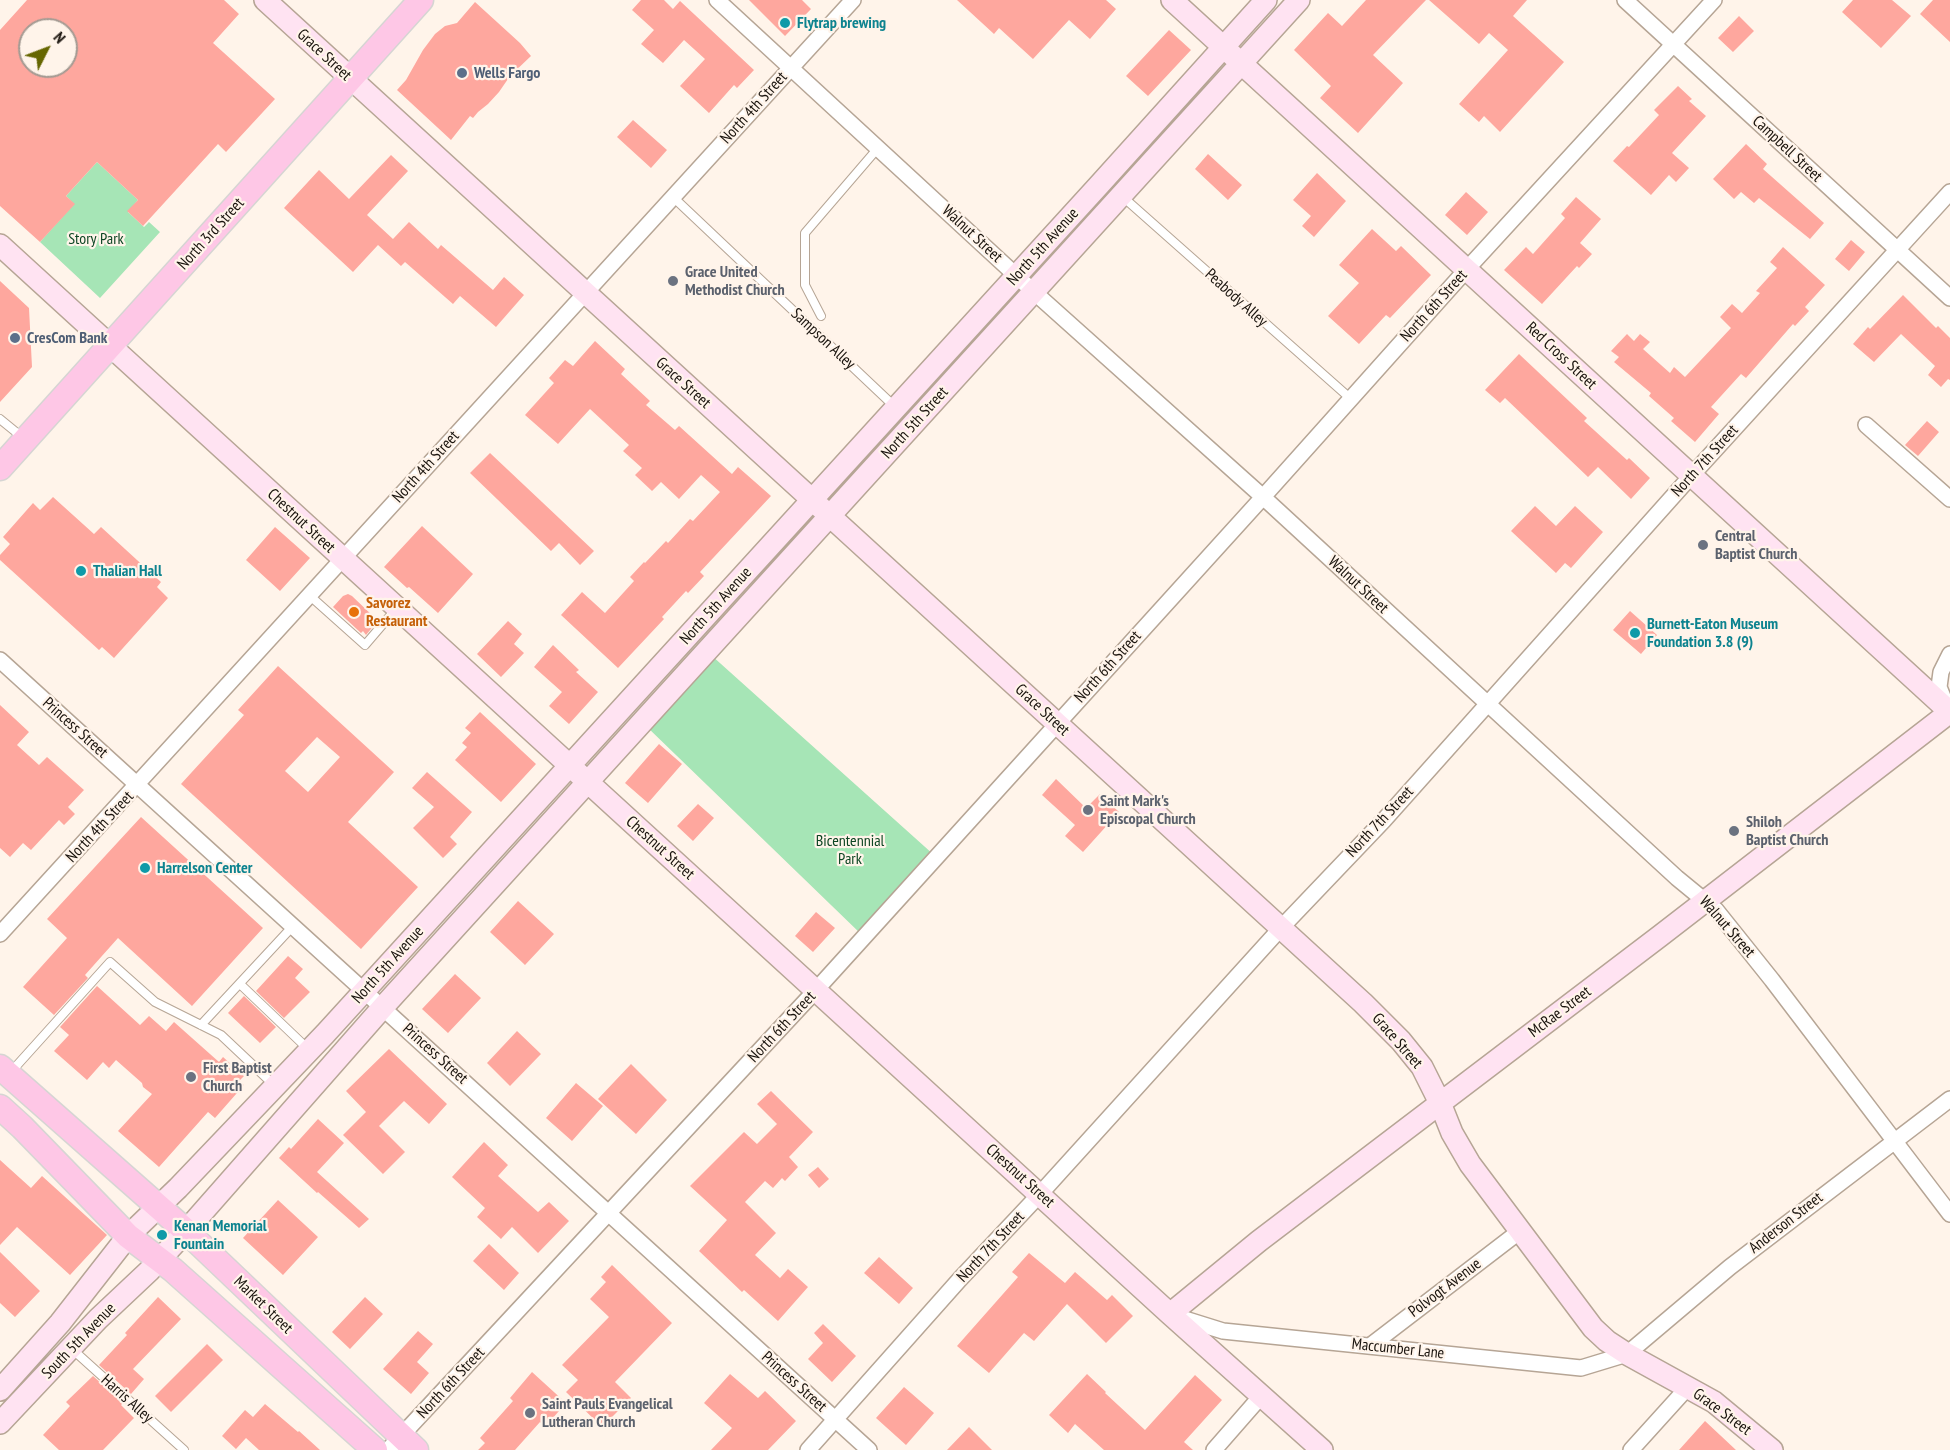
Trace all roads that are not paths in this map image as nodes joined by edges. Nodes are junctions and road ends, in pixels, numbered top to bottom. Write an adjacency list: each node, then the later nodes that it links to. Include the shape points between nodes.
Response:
1 (265, 0): 14 (street, Grace Street)
2 (422, 0): 14 (main road, North 3rd Street)
3 (717, 0): 13 (street, Walnut Street)
4 (853, 0): 13 (street, North 4th Street)
5 (1172, 0): 11 (street, Red Cross Street)
6 (1266, 0): 11 (street, North 5th Avenue)
7 (1299, 0): 12 (street)
8 (1625, 0): 10 (street, Campbell Street)
9 (1714, 0): 10 (street, North 6th Street)
10 (1673, 44): 20 (street, Campbell Street); 21 (street, North 6th Street)
11 (1223, 47): 12 (street, Red Cross Street); 22 (street, North 5th Avenue)
12 (1241, 63): 17 (street, North 5th Street); 21 (street, Red Cross Street)
13 (791, 68): 15 (street, Walnut Street); 18 (street, North 4th Street)
14 (350, 79): 24 (street, Grace Street); 27 (main road, North 3rd Street)
15 (878, 148): 22 (street, Walnut Street); 26 (lane, via 806,233 804,285)
16 (1950, 192): 20 (street, North 7th Street)
17 (1122, 196): 23 (street, North 5th Street); 28 (lane, Peabody Alley)
18 (673, 197): 24 (street, North 4th Street); 29 (lane, Sampson Alley)
19 (0, 245): 27 (street, Chestnut Street)
20 (1898, 250): 25 (street, Campbell Street); 34 (street, North 7th Street)
21 (1467, 269): 28 (street, North 6th Street); 34 (street, Red Cross Street)
22 (1017, 276): 23 (street, Walnut Street); 29 (street, North 5th Avenue)
23 (1034, 292): 35 (street, Walnut Street); 38 (street, North 5th Street)
24 (585, 293): 37 (street, Grace Street); 39 (street, North 4th Street)
25 (1950, 298)
26 (821, 316)
27 (111, 346): 32 (main road, North 3rd Street); 39 (street, Chestnut Street)
28 (1351, 399): 35 (street, North 6th Street)
29 (896, 407): 37 (street, North 5th Avenue)
30 (0, 419): 32 (lane)
31 (1866, 425): 36 (street)
32 (25, 441): 33 (main road, North 3rd Street)
33 (0, 468)
34 (1692, 475): 44 (street, North 7th Street); 45 (street, Red Cross Street)
35 (1263, 497): 44 (street, Walnut Street); 46 (street, North 6th Street)
36 (1950, 499)
37 (813, 500): 38 (street, Grace Street); 47 (street, North 5th Avenue)
38 (831, 516): 46 (street, Grace Street); 48 (street, North 5th Street)
39 (343, 559): 40 (street, North 4th Street); 41 (street, Chestnut Street)
40 (309, 595): 41 (lane, via 364,645); 49 (street, North 4th Street)
41 (397, 609): 47 (street, Chestnut Street)
42 (1950, 654): 45 (street, via 1941,672 1940,687)
43 (0, 660): 49 (street, Princess Street)
44 (1488, 704): 50 (street, Walnut Street, via 1677,878); 52 (street, North 7th Street)
45 (1950, 712): 50 (street, McRae Street)
46 (1056, 724): 52 (street, Grace Street); 55 (street, North 6th Street)
47 (569, 766): 48 (street, Chestnut Street); 56 (street, North 5th Avenue)
48 (587, 782): 55 (street, Chestnut Street); 57 (street, North 5th Avenue)
49 (138, 785): 51 (street, Princess Street); 53 (street, North 4th Street)
50 (1706, 900): 63 (street, McRae Street); 65 (street, Walnut Street, via 1772,980)
51 (293, 926): 54 (lane); 56 (street, Princess Street)
52 (1280, 929): 63 (street, Grace Street, via 1401,1041 1422,1067); 66 (street, North 7th Street)
53 (0, 934)
54 (240, 984): 58 (lane); 59 (lane)
55 (816, 990): 66 (street, Chestnut Street); 68 (street, North 6th Street)
56 (364, 991): 57 (street, Princess Street); 59 (street, North 5th Avenue)
57 (383, 1007): 68 (street, Princess Street); 70 (street, North 5th Avenue)
58 (201, 1025): 60 (lane, via 155,1002 110,962); 61 (lane, via 221,1035)
59 (309, 1050): 61 (street, North 5th Avenue)
60 (4, 1071): 67 (main road, Market Street)
61 (275, 1086): 67 (street, North 5th Avenue)
62 (1950, 1099): 65 (street, Anderson Street)
63 (1440, 1103): 71 (street, Grace Street, via 1470,1164); 74 (street, McRae Street, via 1258,1241)
64 (0, 1107): 72 (main road, Market Street)
65 (1894, 1142): 69 (street, Walnut Street); 77 (street, Anderson Street, via 1730,1267)
66 (1040, 1194): 74 (street, Chestnut Street); 81 (street, North 7th Street)
67 (159, 1206): 70 (main road, Market Street); 72 (street, South 5th Avenue)
68 (610, 1213): 81 (street, Princess Street); 83 (street, North 6th Street)
69 (1950, 1214)
70 (186, 1231): 73 (street, North 5th Avenue); 83 (main road, Market Street)
71 (1520, 1231): 75 (street, Polvogt Avenue); 77 (street, Grace Street, via 1593,1328)
72 (128, 1236): 73 (main road, Market Street); 79 (street, South 5th Avenue, via 60,1323)
73 (159, 1260): 76 (street, South 5th Avenue); 85 (main road, Market Street)
74 (1170, 1314): 75 (street, Maccumber Lane, via 1223,1331); 80 (street, Chestnut Street)
75 (1370, 1346): 77 (street, Maccumber Lane, via 1581,1368)
76 (70, 1348): 82 (street, South 5th Avenue); 84 (lane, Harris Alley)
77 (1627, 1354): 78 (street, Grace Street)
78 (1688, 1387): 90 (street); 91 (street, Grace Street, via 1729,1413)
79 (0, 1390)
80 (1262, 1395): 88 (street); 89 (street, Chestnut Street)
81 (836, 1419): 86 (street, North 7th Street); 87 (street, Princess Street)
82 (0, 1423)
83 (402, 1445)
84 (184, 1450)
85 (375, 1450)
86 (807, 1450)
87 (869, 1450)
88 (1214, 1450)
89 (1322, 1450)
90 (1631, 1450)
91 (1772, 1450)

